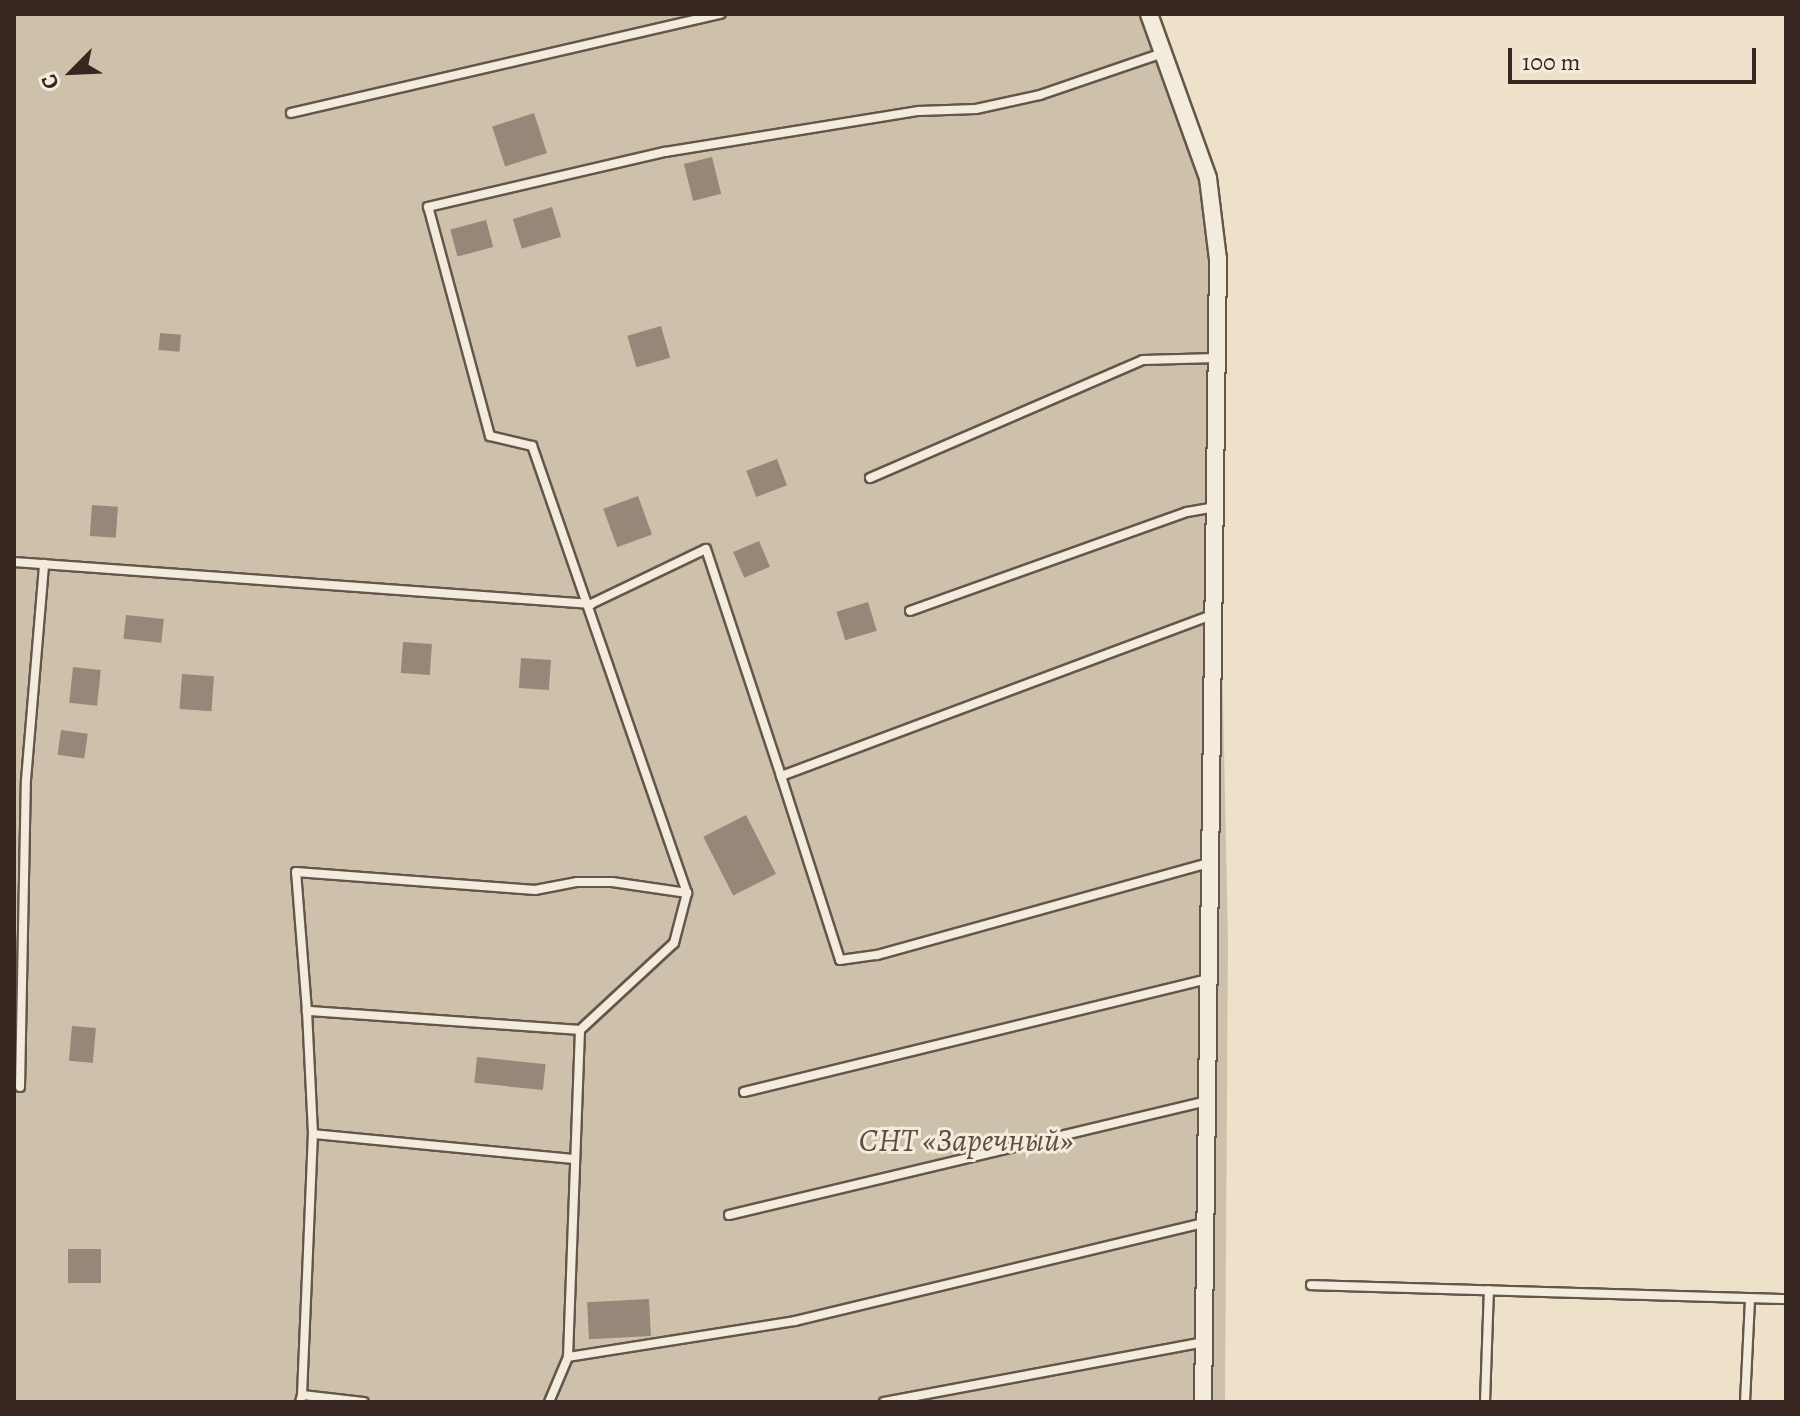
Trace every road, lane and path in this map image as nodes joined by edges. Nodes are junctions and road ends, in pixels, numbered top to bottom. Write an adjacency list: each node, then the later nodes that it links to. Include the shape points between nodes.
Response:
1 (721, 14): 4 (lane)
2 (1149, 14): 3 (street)
3 (1163, 53): 5 (street, via 1208,178 1218,259); 10 (lane, via 1040,95 976,109 919,111 665,152 428,207 490,436 532,446)
4 (291, 113)
5 (1218, 358): 6 (lane, via 1143,360); 7 (street)
6 (870, 478)
7 (1216, 507): 11 (lane, via 1187,512); 12 (street)
8 (14, 562): 9 (lane)
9 (44, 564): 10 (lane); 19 (lane, via 26,780)
10 (591, 604): 13 (lane, via 706,549); 15 (lane)
11 (910, 611)
12 (1216, 614): 13 (lane); 14 (street)
13 (781, 776): 14 (lane, via 840,960 877,955)
14 (1214, 862): 16 (street)
15 (687, 893): 17 (lane, via 612,882 535,890 296,872); 18 (lane, via 674,943)
16 (1212, 977): 20 (lane); 21 (street)
17 (307, 1011): 18 (lane); 22 (lane)
18 (580, 1030): 23 (lane)
19 (20, 1087)
20 (744, 1092)
21 (1209, 1101): 24 (lane); 25 (street)
22 (313, 1134): 23 (lane); 32 (lane)
23 (575, 1159): 31 (lane)
24 (729, 1215)
25 (1207, 1222): 30 (street); 31 (lane, via 795,1321)
26 (1311, 1285): 27 (lane)
27 (1489, 1290): 28 (lane); 37 (lane)
28 (1750, 1298): 29 (lane); 38 (lane)
29 (1786, 1299)
30 (1204, 1342): 35 (lane); 36 (street)
31 (568, 1357): 34 (lane)
32 (301, 1398): 33 (lane)
33 (364, 1402)
34 (549, 1402)
35 (884, 1402)
36 (1203, 1402)
37 (1485, 1402)
38 (1745, 1402)

